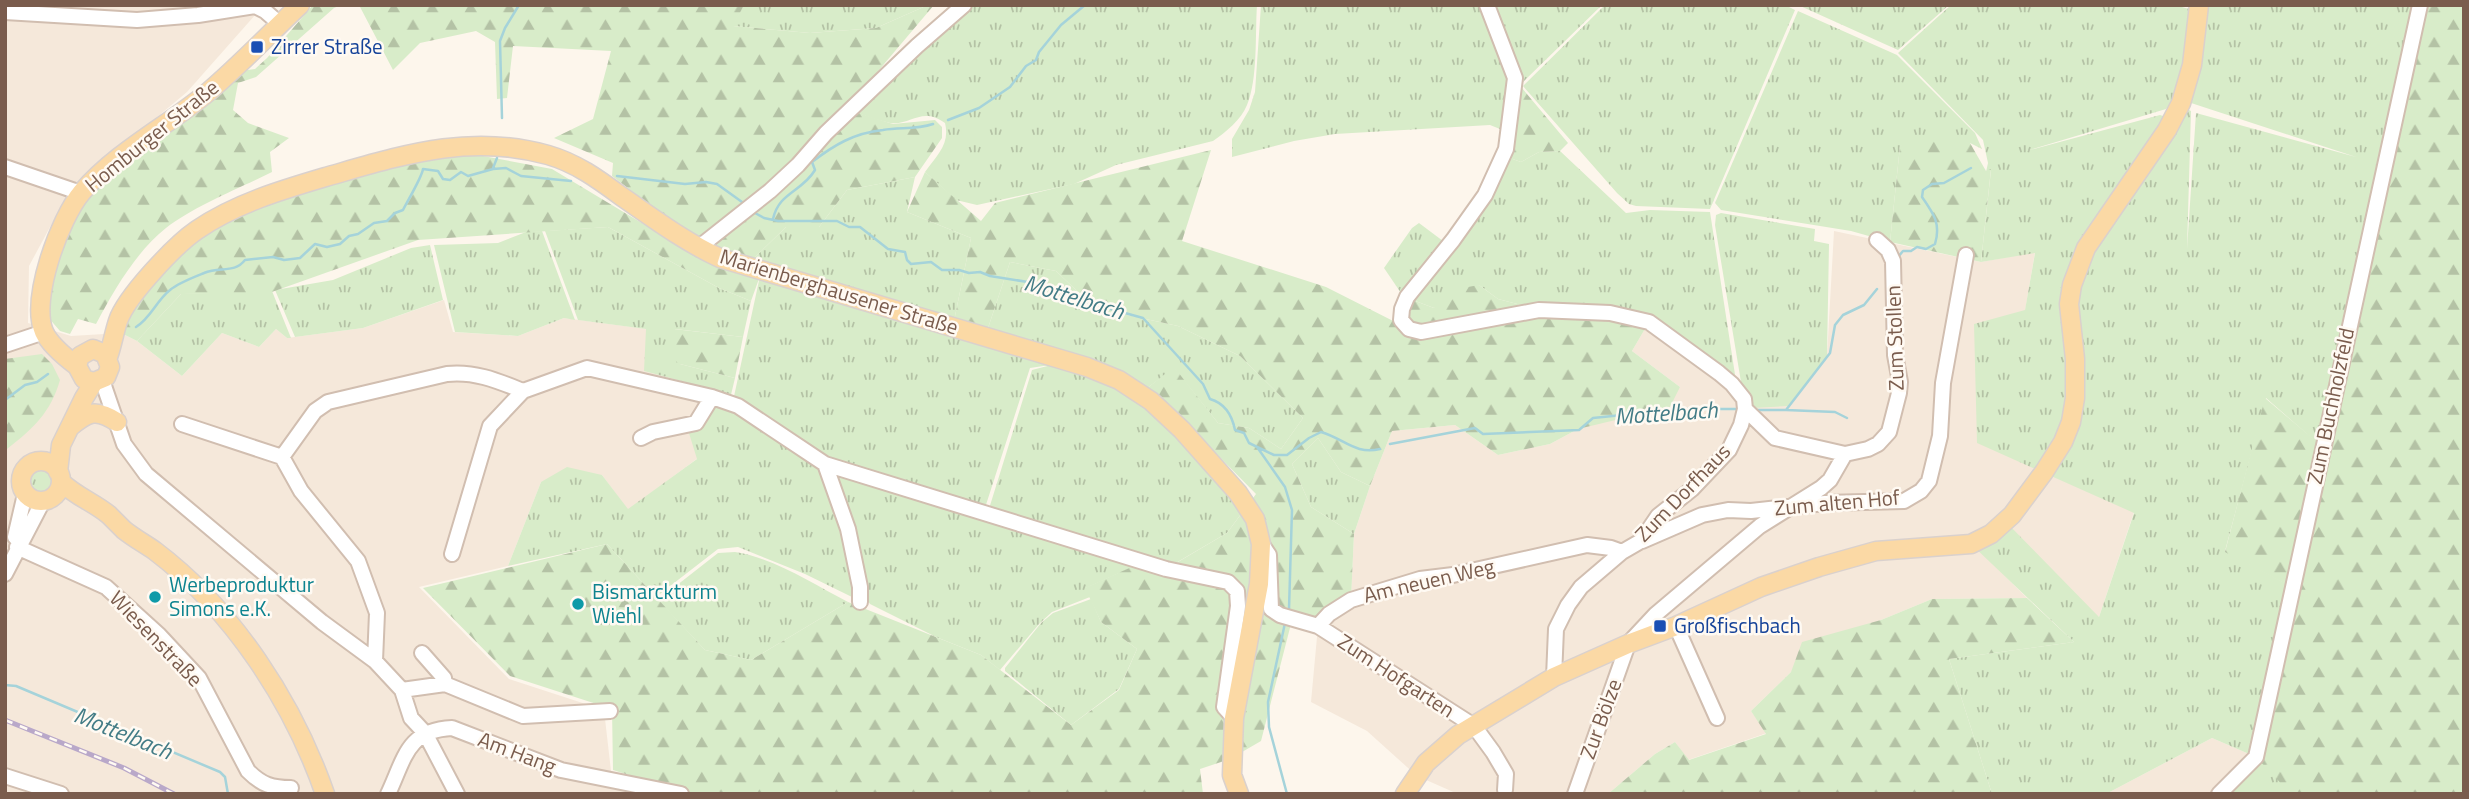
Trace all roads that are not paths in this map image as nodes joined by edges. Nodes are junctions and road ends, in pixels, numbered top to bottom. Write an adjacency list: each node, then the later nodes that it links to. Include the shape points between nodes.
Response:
1 (300, 5): 7 (main road, Homburger Straße)
2 (964, 5): 11 (street, via 835,124 771,191)
3 (1487, 5): 18 (street, via 1515,78 1506,149 1485,195 1407,297 1401,320 1409,329 1421,332 1539,310 1610,313 1649,321 1732,384 1744,399)
4 (2199, 5): 42 (main road, via 2192,65 2180,103 2167,130 2086,248 2072,285 2075,398 2071,422 2044,472 2012,515 1971,544 1875,551 1761,587)
5 (2420, 5): 65 (street, Zum Buchholzfeld, via 2256,757)
6 (6, 15): 7 (street, via 137,20 255,6)
7 (280, 24): 9 (main road, Homburger Straße, via 208,92 128,151)
8 (5, 167): 9 (street)
9 (81, 193): 13 (main road, Homburger Straße, via 41,287 39,309)
10 (1877, 240): 23 (street, Zum Stollen, via 1893,261 1899,393 1889,432 1878,444)
11 (698, 248): 15 (main road, Marienberghausener Straße, via 581,168 550,156 500,146 416,152 285,189 197,230 145,281); 34 (main road, Marienberghausener Straße, via 1054,355 1119,380 1151,401 1213,463 1255,519)
12 (1966, 255): 31 (street, Zum alten Hof, via 1943,383 1940,436 1929,481 1904,501)
13 (47, 335): 14 (street); 15 (main road)
14 (5, 345)
15 (91, 366): 19 (street); 21 (main road); 26 (main road, via 45,451)
16 (523, 391): 17 (street, via 587,368); 24 (street, via 463,372 328,402 315,411); 37 (street, via 490,426)
17 (712, 397): 22 (street, via 696,423); 25 (street, via 738,406)
18 (1745, 409): 23 (street, Zum Stollen, via 1775,438); 33 (street, Zum Dorfhaus, via 1729,450 1658,516)
19 (117, 422): 21 (main road, via 97,412); 45 (street, via 124,444 146,474)
20 (182, 424): 24 (street)
21 (70, 427): 28 (main road, via 61,445)
22 (641, 438)
23 (1845, 454): 31 (street, via 1830,480)
24 (282, 457): 45 (street, via 301,491 358,561 377,613)
25 (825, 464): 40 (street, via 848,529); 51 (street, via 1166,569 1228,582 1237,591 1238,606 1224,707)
26 (31, 465): 27 (main road); 28 (main road, via 49,463); 29 (main road)
27 (5, 470)
28 (60, 477): 30 (main road, via 58,492); 32 (main road, via 78,497 108,514)
29 (18, 488): 30 (main road, via 30,498); 38 (street, via 22,517)
30 (46, 500): 32 (main road, via 71,506); 35 (street)
31 (1790, 506): 33 (street, Zum alten Hof, via 1702,515); 43 (street, via 1656,614)
32 (125, 531): 58 (main road, via 176,570 234,630 281,700)
33 (1641, 541): 36 (street, Zum Dorfhaus)
34 (1261, 544): 41 (street, via 1269,555 1272,609); 51 (main road, via 1259,584)
35 (18, 547): 39 (street); 55 (street, Wiesenstraße, via 109,589 199,678 248,771 260,783)
36 (1622, 552): 41 (street, Am neuen Weg, via 1587,545 1420,579 1351,600); 46 (street, Zum Dorfhaus, via 1568,604 1556,629)
37 (452, 554)
38 (5, 561)
39 (5, 574)
40 (860, 602)
41 (1318, 625): 52 (street, Zum Hofgarten)
42 (1676, 626): 43 (main road); 50 (street)
43 (1628, 644): 46 (main road); 64 (street, Zur Bölze)
44 (422, 653): 47 (street)
45 (375, 661): 48 (street)
46 (1554, 677): 52 (main road)
47 (445, 684): 48 (street); 49 (street, via 523,716)
48 (402, 690): 53 (street, via 411,718)
49 (610, 711)
50 (1717, 718)
51 (1234, 719): 62 (main road, via 1232,775)
52 (1474, 726): 56 (street, via 1506,774); 63 (main road, via 1426,763)
53 (425, 733): 59 (street, via 414,741); 60 (street); 61 (street, Am Hang, via 453,728 561,770)
54 (8, 776): 57 (street)
55 (292, 788)
56 (1505, 790)
57 (61, 794)
58 (325, 794)
59 (388, 794)
60 (457, 794)
61 (681, 794)
62 (1239, 794)
63 (1405, 794)
64 (1575, 794)
65 (2219, 794)

